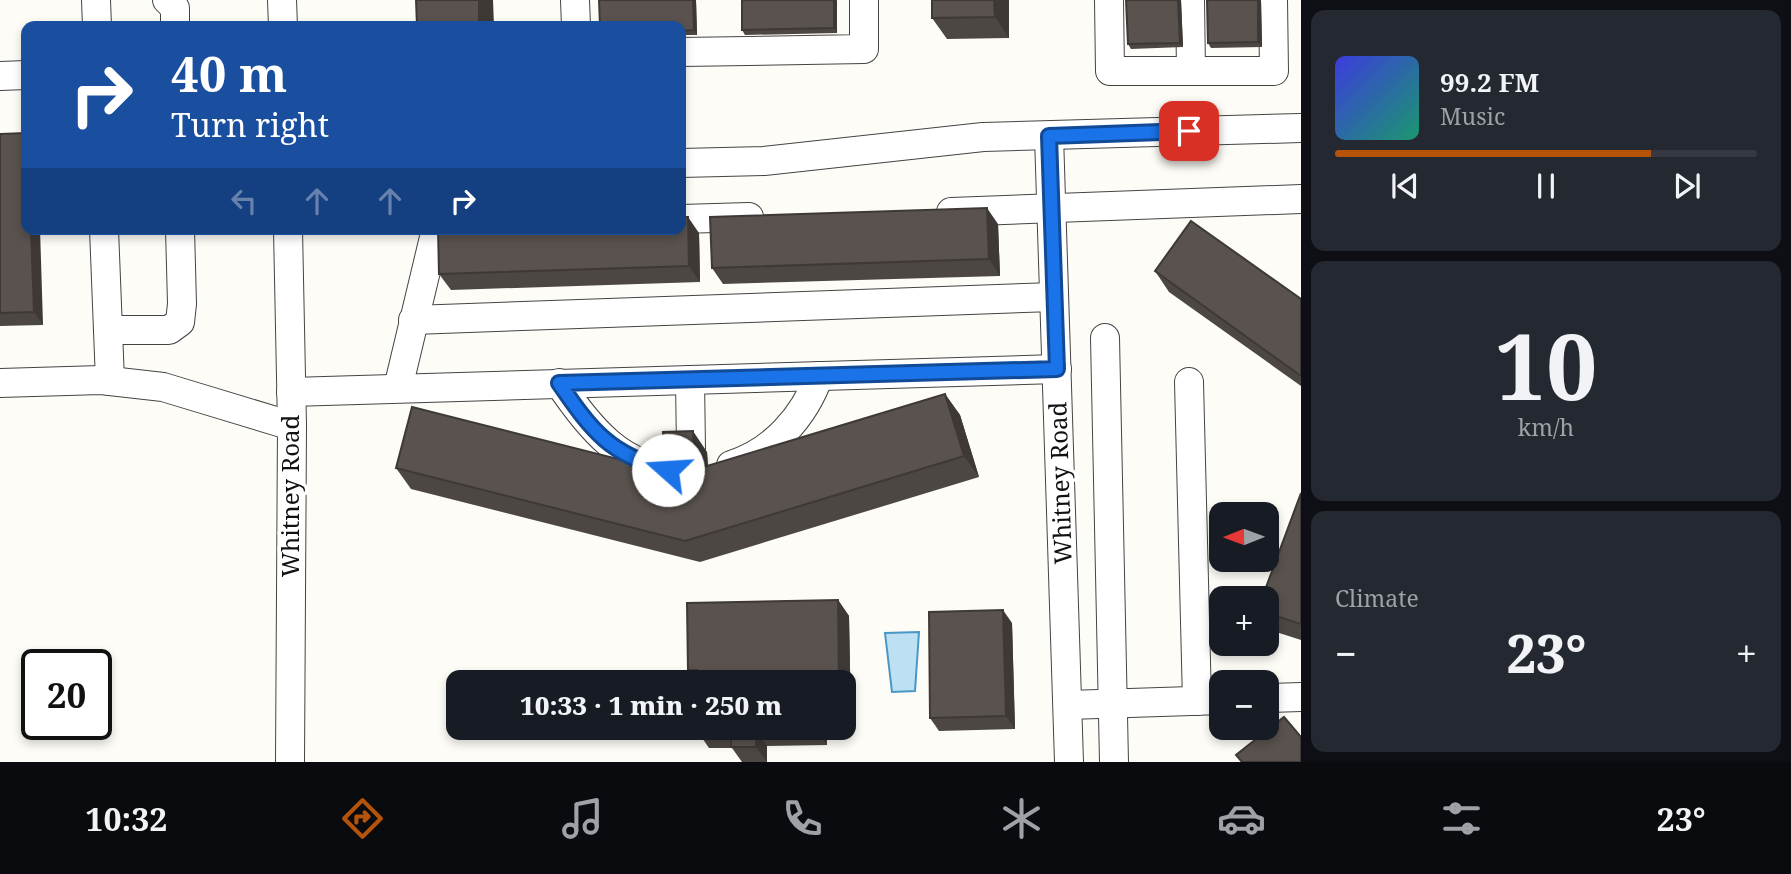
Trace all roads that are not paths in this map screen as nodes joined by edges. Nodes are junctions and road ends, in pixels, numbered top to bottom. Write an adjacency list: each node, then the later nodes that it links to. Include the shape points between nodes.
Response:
1 (96, 0): 9 (street)
2 (167, 0): 10 (street, via 175,8)
3 (282, 0): 11 (street)
4 (575, 0): 12 (street)
5 (864, 0): 13 (street, via 864,49)
6 (1108, 0): 14 (street, via 1110,71)
7 (1190, 0): 14 (street)
8 (1273, 0): 14 (street, via 1274,71)
9 (97, 21)
10 (175, 21)
11 (283, 21)
12 (576, 21)
13 (686, 52)
14 (1191, 71)
15 (21, 75): 16 (street)
16 (0, 76)
17 (1301, 128): 18 (street)
18 (1049, 136): 19 (street, via 984,137 764,161); 21 (street, Whitney Road)
19 (686, 163)
20 (1301, 199): 21 (street)
21 (1051, 209): 22 (street); 29 (street, Whitney Road)
22 (928, 212)
23 (777, 216): 24 (street)
24 (686, 219)
25 (104, 235): 31 (street)
26 (180, 235): 31 (street, via 180,322 169,330)
27 (288, 235): 41 (street, Whitney Road)
28 (434, 235): 30 (street)
29 (1054, 298): 30 (street); 33 (street, Whitney Road)
30 (413, 320): 40 (street)
31 (108, 330): 36 (street)
32 (1105, 338): 47 (street)
33 (1057, 369): 34 (street); 48 (street, Whitney Road)
34 (818, 376): 35 (street); 43 (street, via 813,393 792,425 772,443 744,461)
35 (690, 380): 39 (street); 43 (street)
36 (110, 381): 38 (street); 42 (street, via 163,387)
37 (1189, 382): 46 (street)
38 (0, 383)
39 (559, 383): 40 (street); 43 (street, via 584,420 617,451 648,465)
40 (398, 388): 41 (street)
41 (291, 392): 42 (street, Whitney Road)
42 (292, 426): 49 (street, Whitney Road)
43 (693, 463)
44 (1301, 697): 45 (street)
45 (1279, 698)
46 (1209, 700): 47 (street)
47 (1113, 704): 48 (street); 51 (street)
48 (1068, 705): 50 (street, Whitney Road)
49 (290, 762)
50 (1069, 762)
51 (1114, 762)

